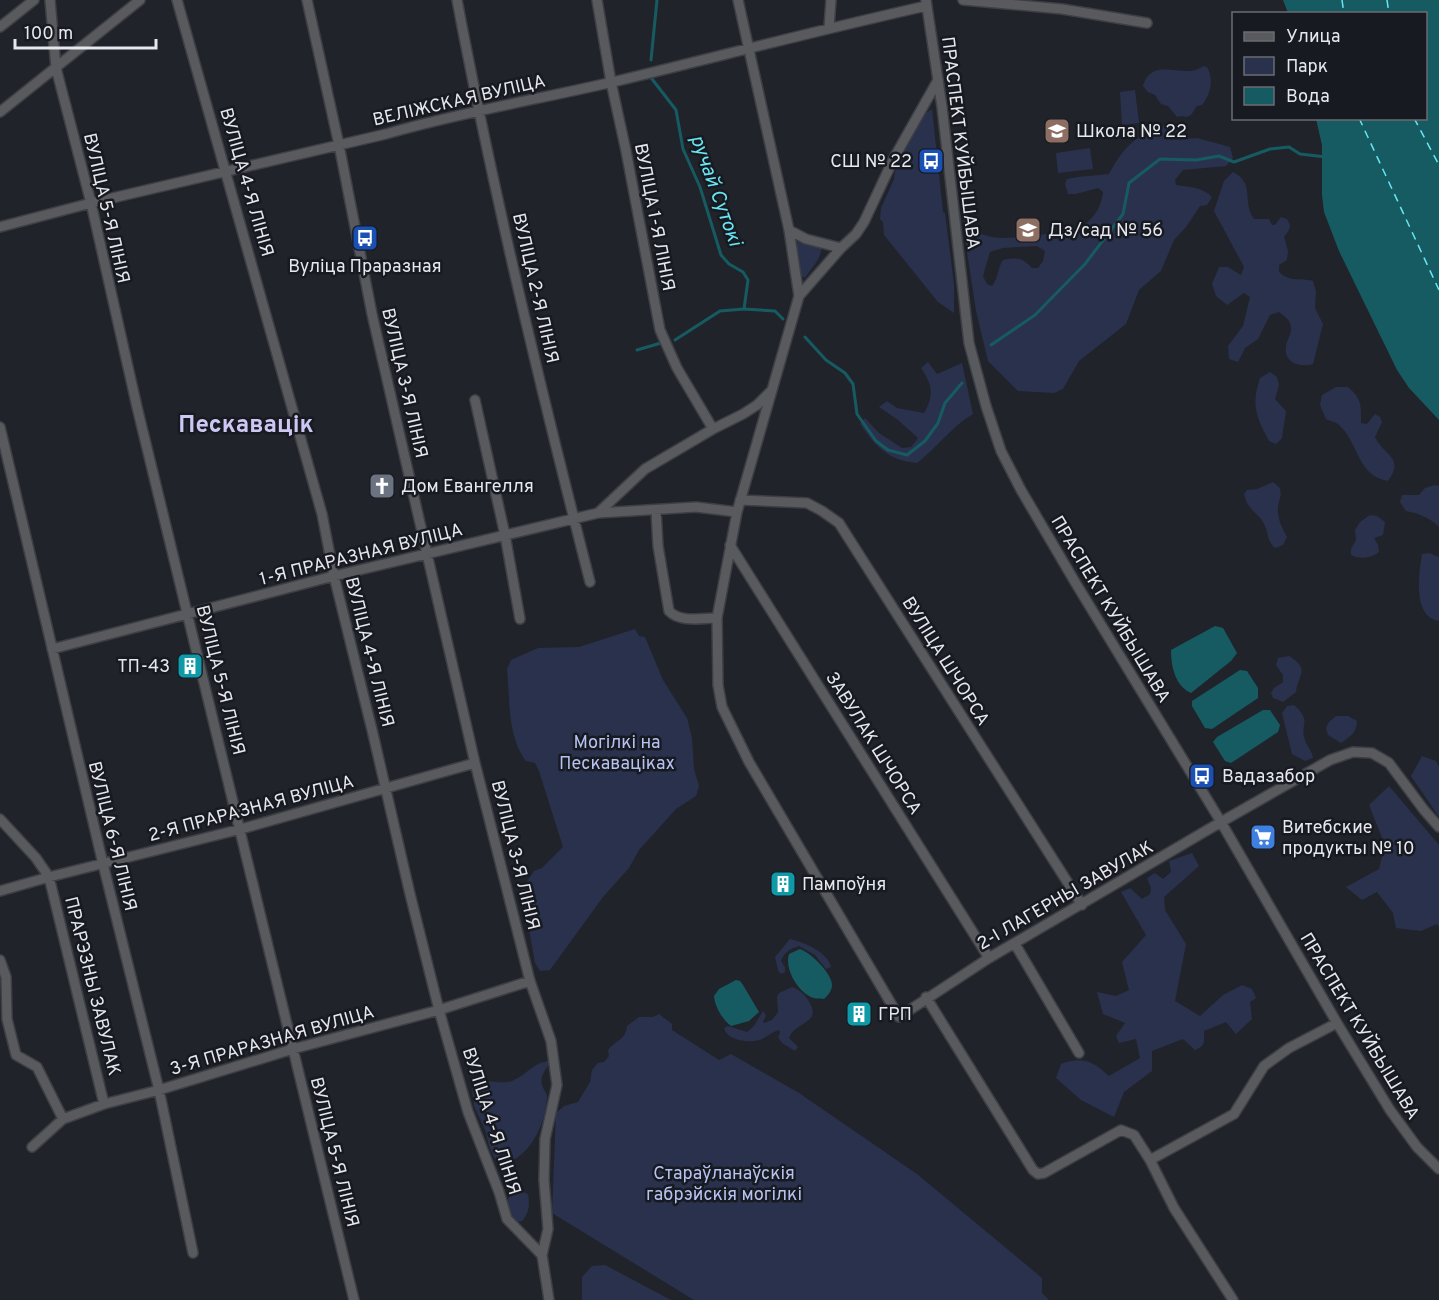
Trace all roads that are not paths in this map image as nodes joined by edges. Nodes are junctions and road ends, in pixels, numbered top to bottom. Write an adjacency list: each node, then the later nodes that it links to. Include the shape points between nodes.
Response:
1 (34, 0): 14 (street)
2 (50, 0): 17 (street, ВУЛІЦА 5-Я ЛІНІЯ)
3 (140, 0): 17 (street)
4 (177, 0): 23 (street, ВУЛІЦА 4-Я ЛІНІЯ)
5 (307, 0): 22 (street, ВУЛІЦА 3-Я ЛІНІЯ)
6 (457, 0): 21 (street, ВУЛІЦА 2-Я ЛІНІЯ)
7 (597, 0): 19 (street, ВУЛІЦА 1-Я ЛІНІЯ)
8 (738, 0): 16 (street)
9 (831, 0): 15 (street)
10 (963, 0): 12 (street)
11 (926, 3): 15 (street, ВЕЛІЖСКАЯ ВУЛІЦА); 18 (street, ПРАСПЕКТ КУЙБЫШАВА)
12 (1063, 5): 13 (street)
13 (1147, 23)
14 (0, 27)
15 (829, 27): 16 (street, ВЕЛІЖСКАЯ ВУЛІЦА)
16 (750, 50): 19 (street, ВЕЛІЖСКАЯ ВУЛІЦА); 26 (street)
17 (57, 68): 20 (street); 24 (street, ВУЛІЦА 5-Я ЛІНІЯ)
18 (938, 80): 27 (street, via 894,158 872,207 856,234); 50 (street, ПРАСПЕКТ КУЙБЫШАВА, via 969,343 993,430 1069,572)
19 (611, 82): 21 (street, ВЕЛІЖСКАЯ ВУЛІЦА); 32 (street, ВУЛІЦА 1-Я ЛІНІЯ, via 660,330)
20 (0, 112)
21 (478, 112): 22 (street, ВЕЛІЖСКАЯ ВУЛІЦА); 37 (street, ВУЛІЦА 2-Я ЛІНІЯ)
22 (339, 145): 23 (street, ВЕЛІЖСКАЯ ВУЛІЦА); 40 (street, ВУЛІЦА 3-Я ЛІНІЯ, via 372,314)
23 (227, 172): 24 (street, ВЕЛІЖСКАЯ ВУЛІЦА); 41 (street, ВУЛІЦА 4-Я ЛІНІЯ, via 322,514)
24 (91, 203): 25 (street, ВЕЛІЖСКАЯ ВУЛІЦА); 43 (street, ВУЛІЦА 5-Я ЛІНІЯ)
25 (0, 227)
26 (789, 230): 27 (street); 28 (street)
27 (841, 248): 28 (street)
28 (799, 296): 29 (street)
29 (771, 391): 32 (street, via 750,410); 33 (street)
30 (475, 400): 38 (street)
31 (0, 427): 46 (street, ВУЛІЦА 6-Я ЛІНІЯ)
32 (713, 429): 36 (street, via 645,470)
33 (740, 500): 35 (street); 56 (street, ВУЛІЦА ШЧОРСА, via 807,503 839,523)
34 (656, 510): 35 (street, 1-Я ПРАРАЗНАЯ ВУЛІЦА, via 696,507); 36 (street, 1-Я ПРАРАЗНАЯ ВУЛІЦА); 44 (street, via 669,611 681,618)
35 (737, 512): 39 (street)
36 (598, 513): 37 (street, 1-Я ПРАРАЗНАЯ ВУЛІЦА)
37 (574, 518): 38 (street, 1-Я ПРАРАЗНАЯ ВУЛІЦА); 42 (street, ВУЛІЦА 2-Я ЛІНІЯ)
38 (505, 535): 40 (street, 1-Я ПРАРАЗНАЯ ВУЛІЦА); 45 (street)
39 (730, 545): 44 (street); 58 (street, ЗАВУЛАК ШЧОРСА)
40 (428, 555): 41 (street, 1-Я ПРАРАЗНАЯ ВУЛІЦА); 47 (street, ВУЛІЦА 3-Я ЛІНІЯ)
41 (334, 576): 43 (street, 1-Я ПРАРАЗНАЯ ВУЛІЦА); 48 (street, ВУЛІЦА 4-Я ЛІНІЯ)
42 (590, 582)
43 (189, 615): 46 (street, 1-Я ПРАРАЗНАЯ ВУЛІЦА); 52 (street, ВУЛІЦА 5-Я ЛІНІЯ)
44 (717, 618): 61 (street, 2-І ЛАГЕРНЫ ЗАВУЛАК, via 722,707 749,762 899,1017)
45 (520, 619)
46 (52, 649): 53 (street, ВУЛІЦА 6-Я ЛІНІЯ)
47 (475, 763): 48 (street, 2-Я ПРАРАЗНАЯ ВУЛІЦА); 60 (street, ВУЛІЦА 3-Я ЛІНІЯ)
48 (386, 788): 52 (street, 2-Я ПРАРАЗНАЯ ВУЛІЦА); 62 (street, ВУЛІЦА 4-Я ЛІНІЯ)
49 (0, 819): 54 (street)
50 (1221, 822): 51 (street, 2-І ЛАГЕРНЫ ЗАВУЛАК, via 1330,760 1353,752 1372,753 1389,763); 56 (street, 2-І ЛАГЕРНЫ ЗАВУЛАК); 63 (street, ПРАСПЕКТ КУЙБЫШАВА)
51 (1439, 827)
52 (241, 829): 53 (street, 2-Я ПРАРАЗНАЯ ВУЛІЦА); 64 (street, ВУЛІЦА 5-Я ЛІНІЯ)
53 (103, 864): 54 (street, 2-Я ПРАРАЗНАЯ ВУЛІЦА); 66 (street, ВУЛІЦА 6-Я ЛІНІЯ)
54 (50, 877): 55 (street, 2-Я ПРАРАЗНАЯ ВУЛІЦА); 67 (street, ПРАРЭЗНЫ ЗАВУЛАК)
55 (0, 891)
56 (1082, 905): 57 (street, 2-І ЛАГЕРНЫ ЗАВУЛАК)
57 (1015, 944): 58 (street, 2-І ЛАГЕРНЫ ЗАВУЛАК); 65 (street)
58 (988, 958): 61 (street, 2-І ЛАГЕРНЫ ЗАВУЛАК)
59 (0, 960): 68 (street, via 6,977 7,1019 16,1055 37,1067)
60 (530, 981): 62 (street, 3-Я ПРАРАЗНАЯ ВУЛІЦА); 73 (street, ВУЛІЦА 3-Я ЛІНІЯ, via 551,1041 557,1085 545,1139 548,1229)
61 (926, 997): 70 (street, via 1038,1174 1121,1130 1134,1135)
62 (439, 1010): 64 (street, 3-Я ПРАРАЗНАЯ ВУЛІЦА); 73 (street, ВУЛІЦА 4-Я ЛІНІЯ, via 468,1112 507,1219)
63 (1337, 1023): 70 (street, via 1264,1066 1234,1114); 71 (street, ПРАСПЕКТ КУЙБЫШАВА, via 1390,1110)
64 (293, 1050): 66 (street, 3-Я ПРАРАЗНАЯ ВУЛІЦА); 74 (street, ВУЛІЦА 5-Я ЛІНІЯ)
65 (1079, 1053)
66 (159, 1090): 67 (street, 3-Я ПРАРАЗНАЯ ВУЛІЦА); 72 (street, ВУЛІЦА 6-Я ЛІНІЯ)
67 (104, 1104): 68 (street, 3-Я ПРАРАЗНАЯ ВУЛІЦА)
68 (63, 1119): 69 (street, 3-Я ПРАРАЗНАЯ ВУЛІЦА)
69 (32, 1147)
70 (1150, 1160): 76 (street, via 1174,1208)
71 (1439, 1169)
72 (193, 1253)
73 (542, 1254): 75 (street)
74 (354, 1300)
75 (549, 1300)
76 (1233, 1300)

